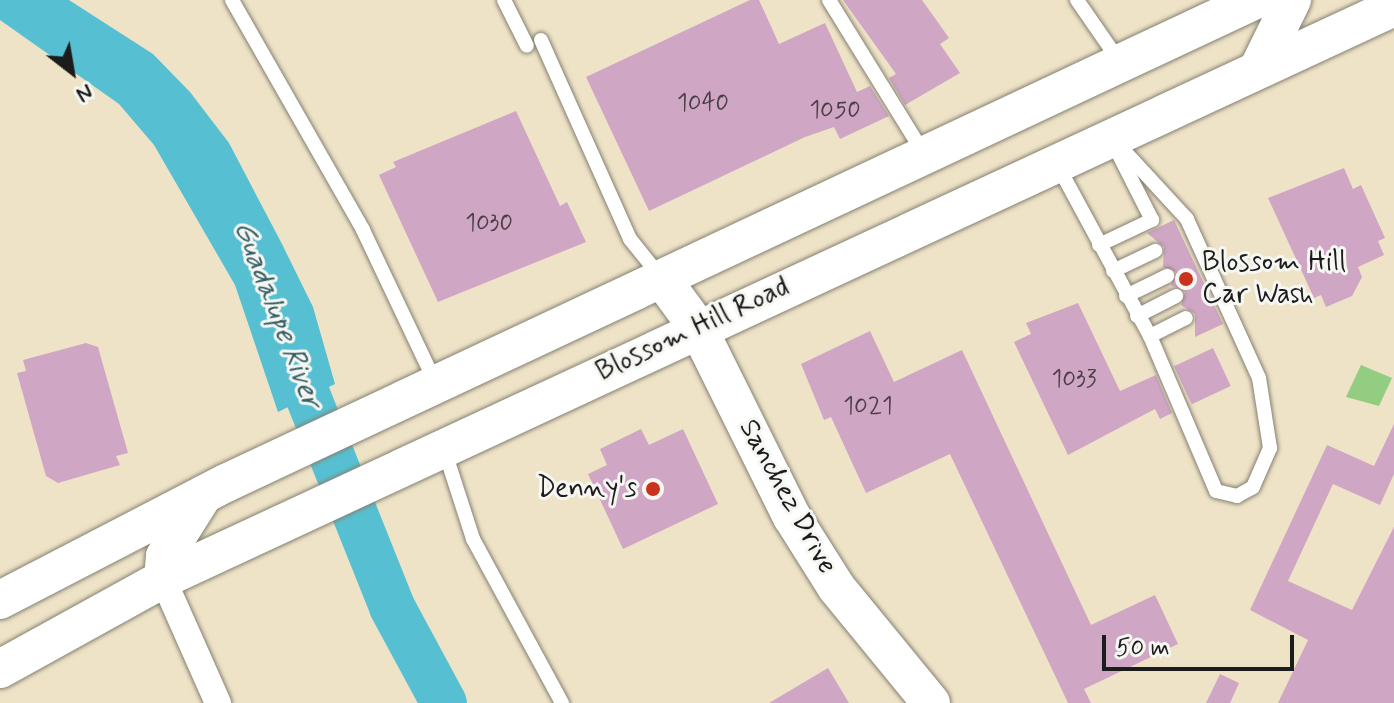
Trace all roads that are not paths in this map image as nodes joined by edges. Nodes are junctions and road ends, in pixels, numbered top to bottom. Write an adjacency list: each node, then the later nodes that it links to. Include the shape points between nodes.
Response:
1 (232, 0): 28 (lane, via 363,230)
2 (504, 0): 9 (lane)
3 (829, 0): 13 (lane)
4 (1077, 0): 10 (lane)
5 (1255, 0): 10 (main road)
6 (1292, 0): 11 (main road)
7 (1394, 7): 11 (main road, Blossom Hill Road)
8 (541, 40): 21 (lane, via 630,239)
9 (527, 46)
10 (1121, 63): 13 (main road)
11 (1259, 67): 12 (main road, Blossom Hill Road)
12 (1109, 135): 14 (main road, Blossom Hill Road); 15 (lane); 16 (lane)
13 (925, 155): 21 (main road)
14 (1055, 160): 17 (lane); 26 (main road, Blossom Hill Road)
15 (1177, 210): 16 (lane); 27 (lane, via 1259,378 1270,448 1253,487 1237,496 1216,491)
16 (1152, 220): 17 (lane)
17 (1099, 245): 19 (lane)
18 (1155, 251): 19 (lane)
19 (1113, 271): 22 (lane)
20 (1167, 276): 22 (lane)
21 (662, 279): 26 (main road, Sanchez Drive); 28 (main road)
22 (1126, 296): 24 (lane)
23 (1176, 296): 24 (lane)
24 (1137, 316): 27 (lane)
25 (1186, 318): 27 (lane)
26 (698, 328): 29 (main road, Blossom Hill Road); 36 (main road, Sanchez Drive, via 792,517 836,587)
27 (1150, 336)
28 (420, 393): 30 (main road)
29 (432, 454): 31 (main road, Blossom Hill Road); 35 (lane)
30 (215, 489): 31 (main road, via 165,556); 32 (main road)
31 (163, 579): 33 (main road, Blossom Hill Road); 34 (street)
32 (0, 600)
33 (0, 669)
34 (218, 703)
35 (562, 703)
36 (931, 703)

